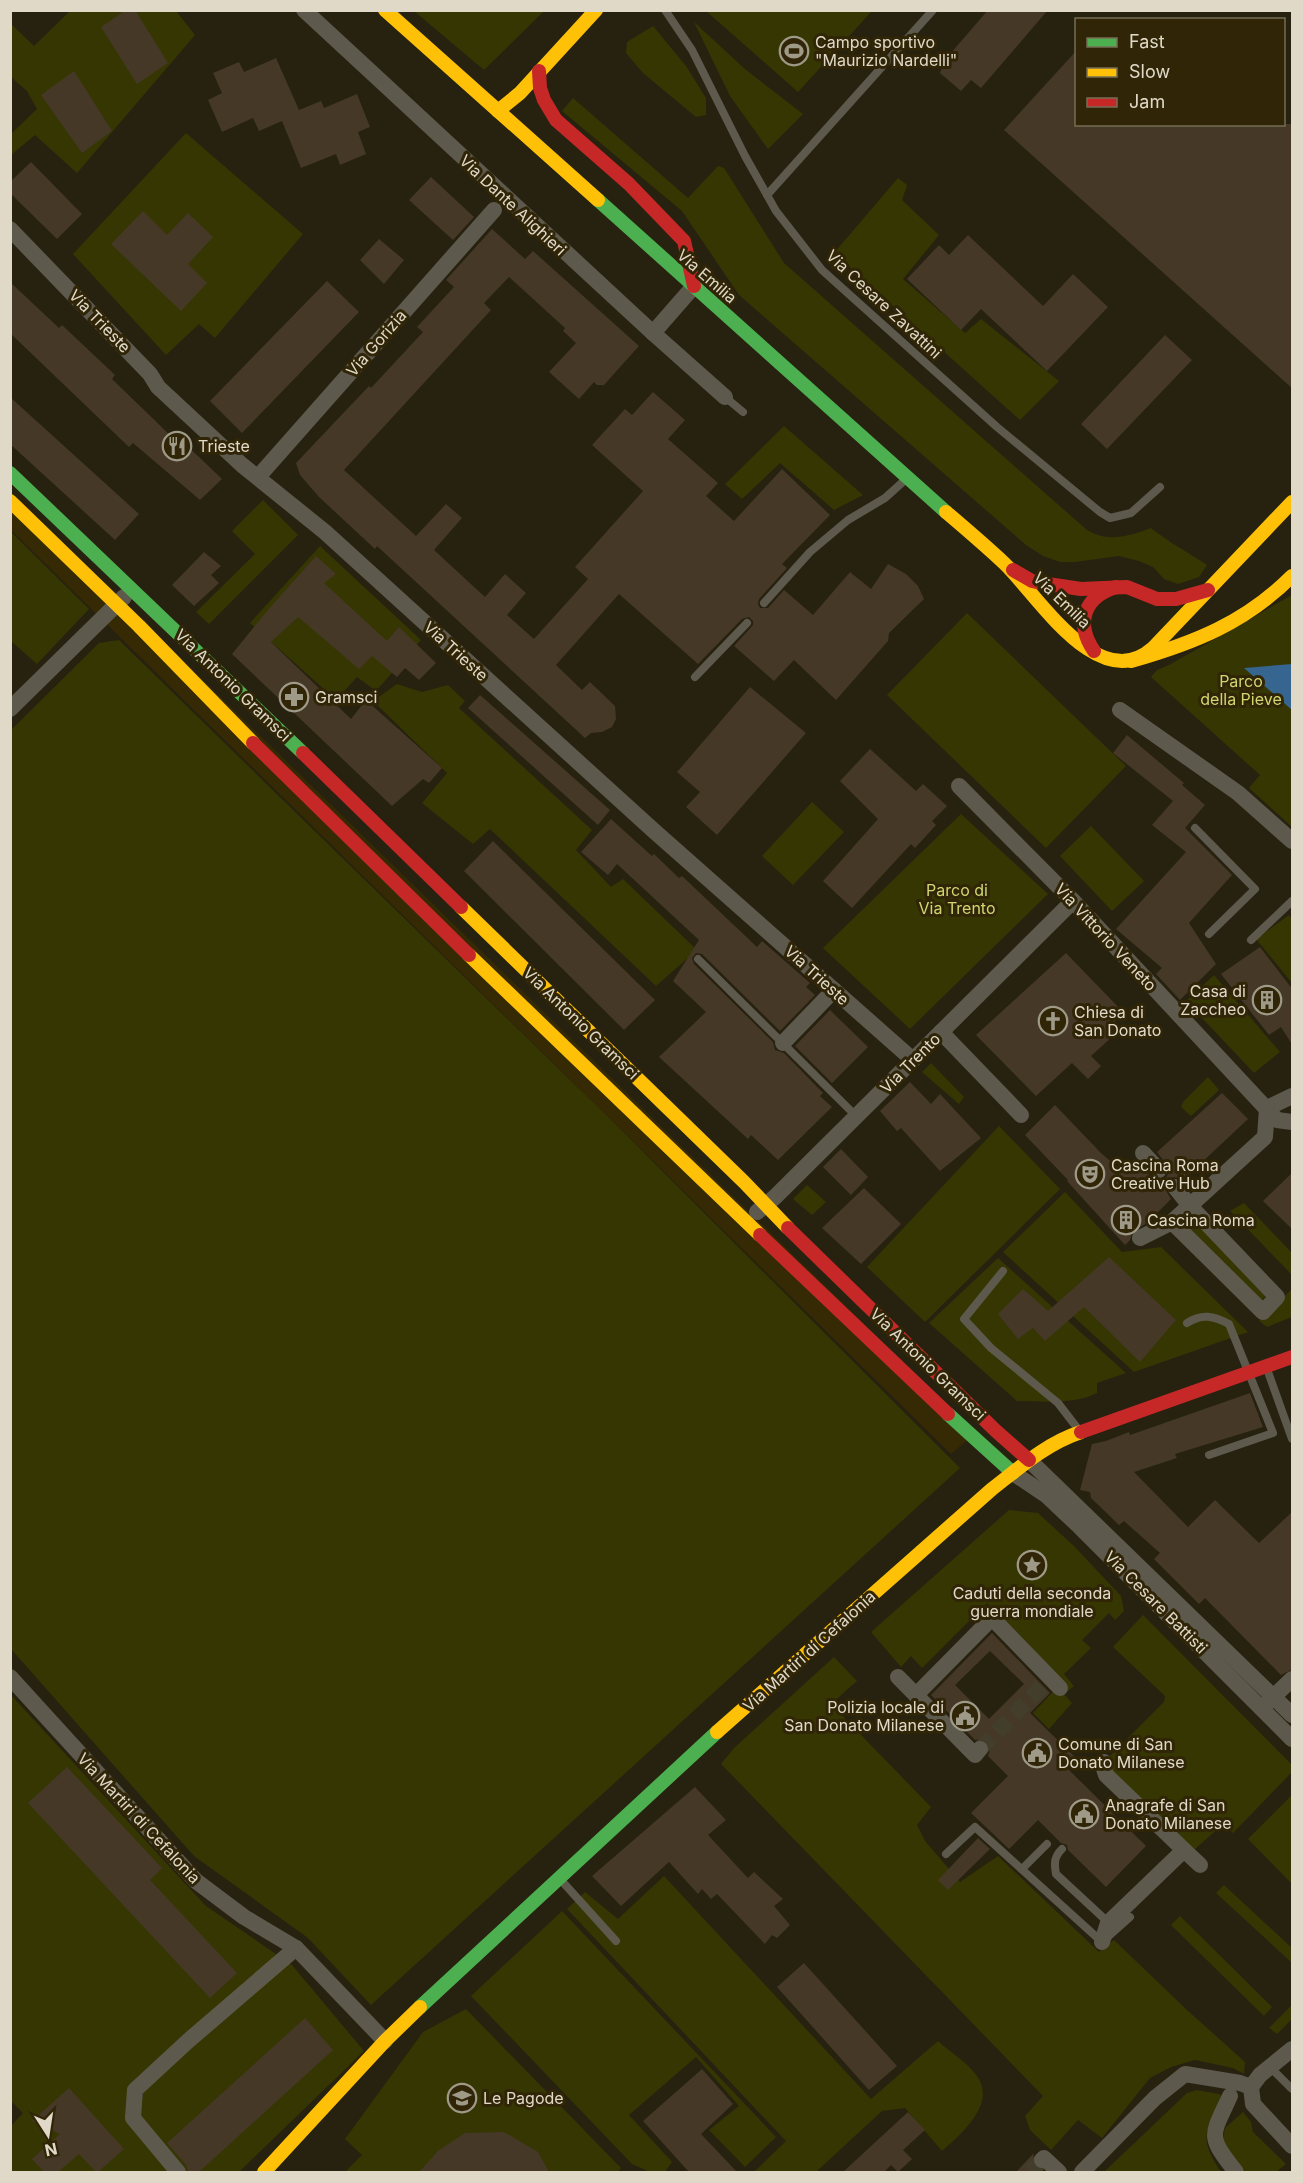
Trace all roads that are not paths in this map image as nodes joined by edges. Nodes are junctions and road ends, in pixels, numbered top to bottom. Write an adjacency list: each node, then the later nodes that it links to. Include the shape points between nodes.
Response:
1 (304, 10): 9 (street, Via Dante Alighieri)
2 (385, 10): 8 (main road, Via Emilia)
3 (596, 10): 6 (main road)
4 (665, 10): 10 (lane, Via Cesare Zavattini, via 692,50)
5 (933, 10): 10 (lane)
6 (539, 71): 8 (main road); 14 (main road, via 544,100 556,120 629,184 684,241)
7 (516, 77): 8 (main road)
8 (498, 111): 14 (main road, Via Emilia)
9 (488, 182): 11 (street); 12 (street, Via Dante Alighieri)
10 (767, 195): 21 (lane, Via Cesare Zavattini, via 822,270 997,427 1100,512 1110,518 1131,513)
11 (494, 210): 12 (street); 19 (street, Via Gorizia)
12 (527, 218): 15 (street, Via Dante Alighieri)
13 (10, 229): 19 (street, Via Trieste, via 150,374 158,387)
14 (694, 286): 15 (street); 20 (main road, Via Emilia)
15 (653, 333): 16 (street, Via Dante Alighieri)
16 (725, 397): 17 (lane)
17 (743, 412)
18 (10, 473): 27 (main road, Via Antonio Gramsci)
19 (258, 477): 48 (street, Via Trieste, via 325,532)
20 (908, 478): 24 (main road, Via Emilia); 30 (lane, via 810,552)
21 (1160, 487)
22 (10, 501): 31 (main road, Via Antonio Gramsci)
23 (1293, 502): 28 (main road, Via Emilia)
24 (1007, 566): 26 (main road, Via Emilia, via 1041,583 1081,589); 34 (main road, Via Emilia, via 1054,619)
25 (1293, 576): 35 (main road, via 1225,627 1174,649)
26 (1118, 587): 29 (main road, Via Emilia); 34 (main road, Via Emilia, via 1098,594 1085,613 1084,634)
27 (133, 588): 31 (street); 42 (main road, Via Antonio Gramsci)
28 (1209, 590): 29 (main road, Via Emilia, via 1165,600); 33 (main road, Via Emilia)
29 (1143, 594): 33 (main road, via 1152,602 1158,617 1156,639)
30 (764, 603)
31 (116, 605): 37 (street); 42 (main road, Via Antonio Gramsci, via 281,772)
32 (747, 623): 36 (lane)
33 (1148, 651): 35 (main road, Via Emilia)
34 (1098, 655): 35 (main road, Via Emilia, via 1112,662)
35 (1131, 661)
36 (695, 677)
37 (10, 710)
38 (1120, 710): 41 (street, via 1238,793)
39 (959, 786): 43 (street, Via Vittorio Veneto)
40 (1195, 828): 45 (lane, via 1255,889)
41 (1293, 841)
42 (402, 869): 60 (main road, Via Antonio Gramsci, via 744,1182); 62 (main road, Via Antonio Gramsci)
43 (1073, 901): 49 (street, Via Trento); 53 (street, Via Vittorio Veneto, via 1191,1039)
44 (1293, 901): 46 (lane)
45 (1209, 934)
46 (1251, 940)
47 (698, 959): 50 (lane)
48 (834, 990): 50 (street); 51 (street, Via Trieste)
49 (941, 1032): 51 (street, Via Trento); 54 (street)
50 (783, 1043): 55 (lane)
51 (913, 1060): 55 (street, Via Trento)
52 (1293, 1096): 53 (street)
53 (1267, 1108): 56 (street, Via Vittorio Veneto, via 1277,1120); 61 (street, via 1265,1137)
54 (1021, 1115)
55 (856, 1116): 60 (street, Via Trento)
56 (1293, 1122)
57 (1143, 1153): 58 (street)
58 (1160, 1170)
59 (1174, 1187): 61 (street)
60 (764, 1205): 62 (street, Via Trento); 73 (main road, Via Antonio Gramsci)
61 (1190, 1206): 63 (street); 63 (street, via 1277,1297 1263,1312)
62 (746, 1221): 74 (main road, Via Antonio Gramsci)
63 (1172, 1222): 64 (street)
64 (1140, 1238)
65 (1003, 1271): 70 (lane, via 964,1319 991,1348 1058,1403)
66 (1187, 1323): 69 (lane, via 1208,1316 1229,1324)
67 (1293, 1357): 68 (main road, Via Martiri di Cefalonia)
68 (1266, 1366): 69 (main road, Via Martiri di Cefalonia); 71 (lane)
69 (1249, 1372): 70 (main road, Via Martiri di Cefalonia); 72 (lane, via 1273,1433)
70 (1080, 1432): 73 (main road, Via Martiri di Cefalonia)
71 (1293, 1439)
72 (1209, 1455)
73 (1029, 1460): 74 (main road, Via Martiri di Cefalonia); 80 (street, Via Cesare Battisti)
74 (1013, 1473): 80 (street, Via Cesare Battisti, via 1046,1495); 91 (main road, Via Martiri di Cefalonia, via 688,1758)
75 (10, 1677): 96 (street, Via Martiri di Cefalonia, via 196,1881 244,1917)
76 (898, 1677): 79 (street)
77 (1293, 1679): 80 (street)
78 (1060, 1688): 79 (street, via 992,1618)
79 (916, 1695): 83 (street, via 975,1755)
80 (1268, 1702): 81 (street, Via Cesare Battisti); 82 (street, Via Cesare Battisti)
81 (1293, 1715)
82 (1293, 1739)
83 (980, 1749)
84 (1104, 1762): 87 (street, via 1106,1775)
85 (1047, 1844): 90 (lane)
86 (1062, 1849): 93 (lane, via 1054,1862 1056,1874)
87 (1184, 1850): 89 (street); 93 (street)
88 (946, 1854): 90 (lane, via 975,1827)
89 (1200, 1865)
90 (1022, 1869): 95 (lane)
91 (559, 1878): 94 (lane); 97 (main road, Via Martiri di Cefalonia)
92 (1130, 1917): 93 (lane)
93 (1112, 1926): 95 (street)
94 (616, 1941)
95 (1102, 1942)
96 (296, 1948): 97 (street, Via Martiri di Cefalonia); 105 (street, via 135,2090 133,2118)
97 (386, 2041): 106 (main road, Via Martiri di Cefalonia)
98 (1293, 2049): 99 (street)
99 (1271, 2068): 100 (street); 101 (lane)
100 (1251, 2087): 103 (street, via 1253,2104); 108 (street, via 1185,2074 1155,2098)
101 (1293, 2089)
102 (1230, 2096): 109 (street, via 1214,2132 1215,2143)
103 (1293, 2146)
104 (1041, 2160): 107 (street, via 1044,2158)
105 (178, 2172)
106 (264, 2172)
107 (1059, 2172)
108 (1083, 2172)
109 (1236, 2172)

